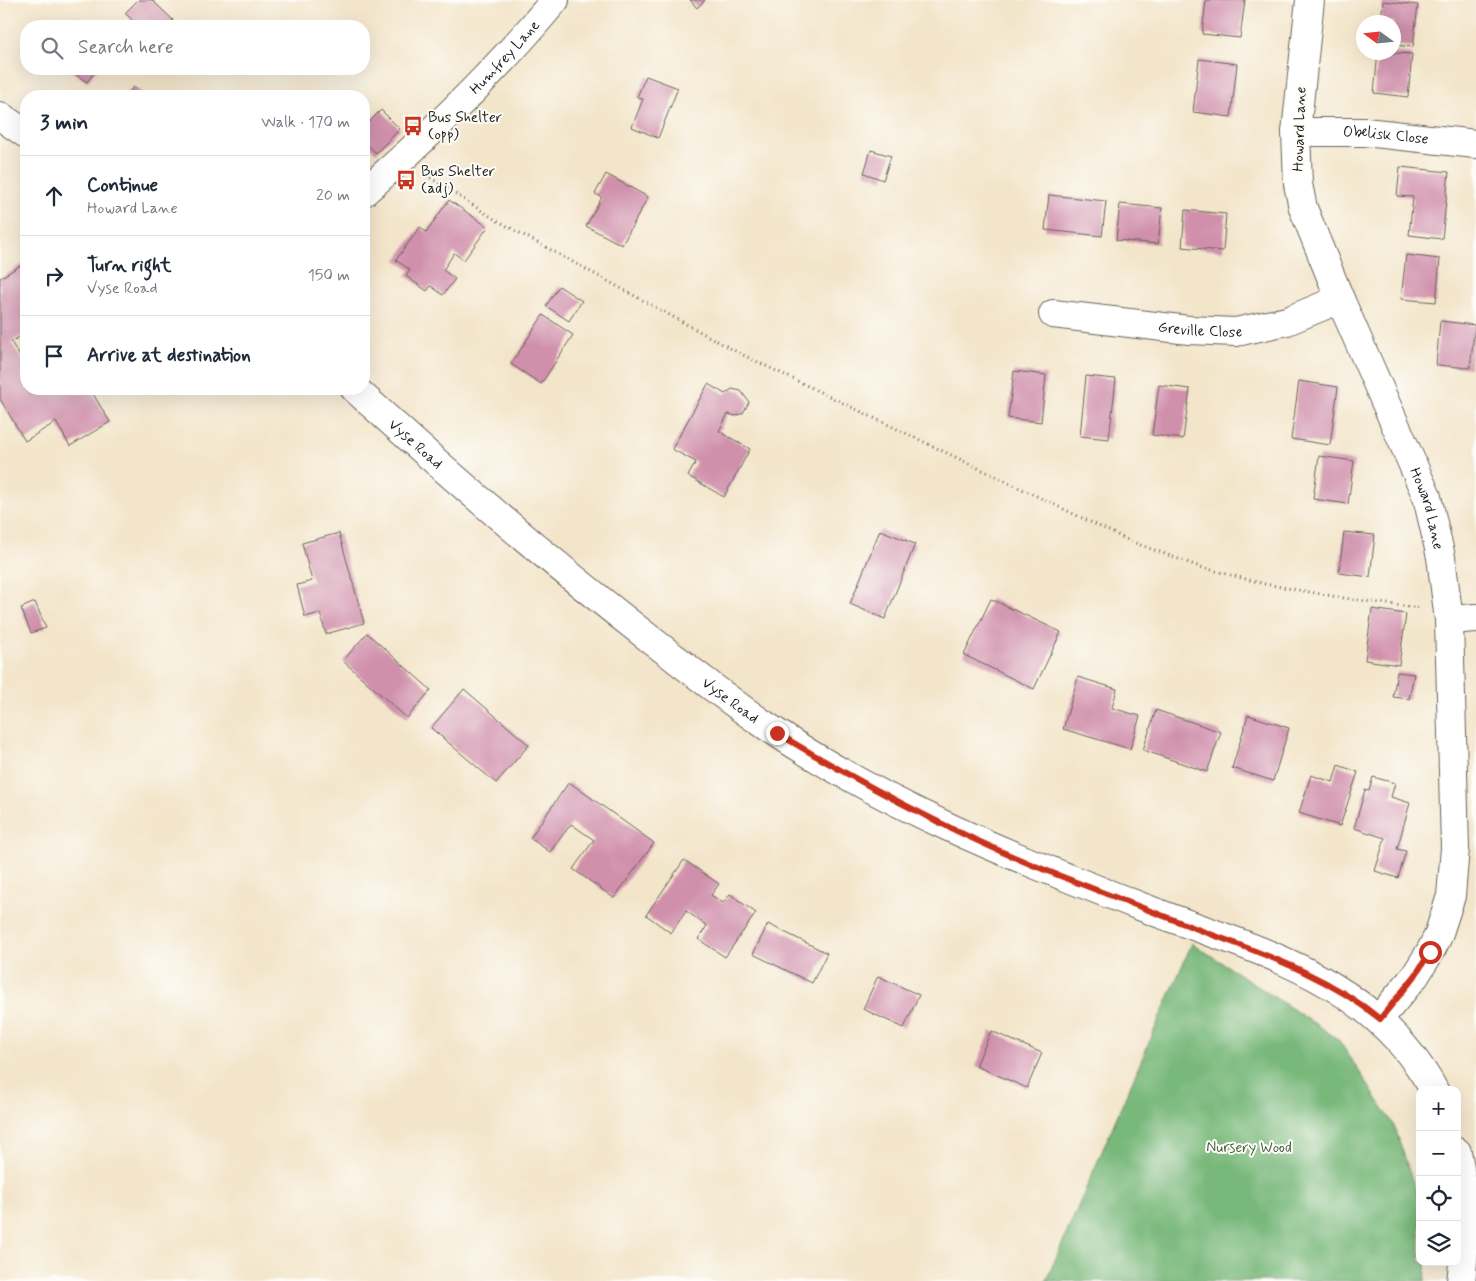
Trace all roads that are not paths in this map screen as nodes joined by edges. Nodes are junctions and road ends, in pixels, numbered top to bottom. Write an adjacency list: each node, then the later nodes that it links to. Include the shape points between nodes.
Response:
1 (555, 0): 7 (street, Humfrey Lane, via 497,66)
2 (1310, 0): 5 (street, Howard Lane)
3 (0, 116): 4 (street)
4 (20, 130)
5 (1296, 132): 6 (street, Obelisk Close, via 1365,132); 8 (street, Howard Lane, via 1298,184 1303,208)
6 (1476, 144)
7 (370, 187)
8 (1340, 299): 9 (street, Greville Close, via 1287,321 1236,332 1189,330); 12 (street, Howard Lane, via 1427,497 1442,557)
9 (1053, 314)
10 (362, 395): 13 (street, Vyse Road, via 577,582 767,727 953,831 1281,961 1339,989)
11 (1476, 618): 12 (street)
12 (1449, 620): 13 (street, Howard Lane, via 1455,848 1451,896 1430,952)
13 (1380, 1019): 14 (street, Vyse Road, via 1411,1053)
14 (1432, 1086)
15 (1461, 1176): 16 (street, via 1466,1228)
16 (1460, 1281)

